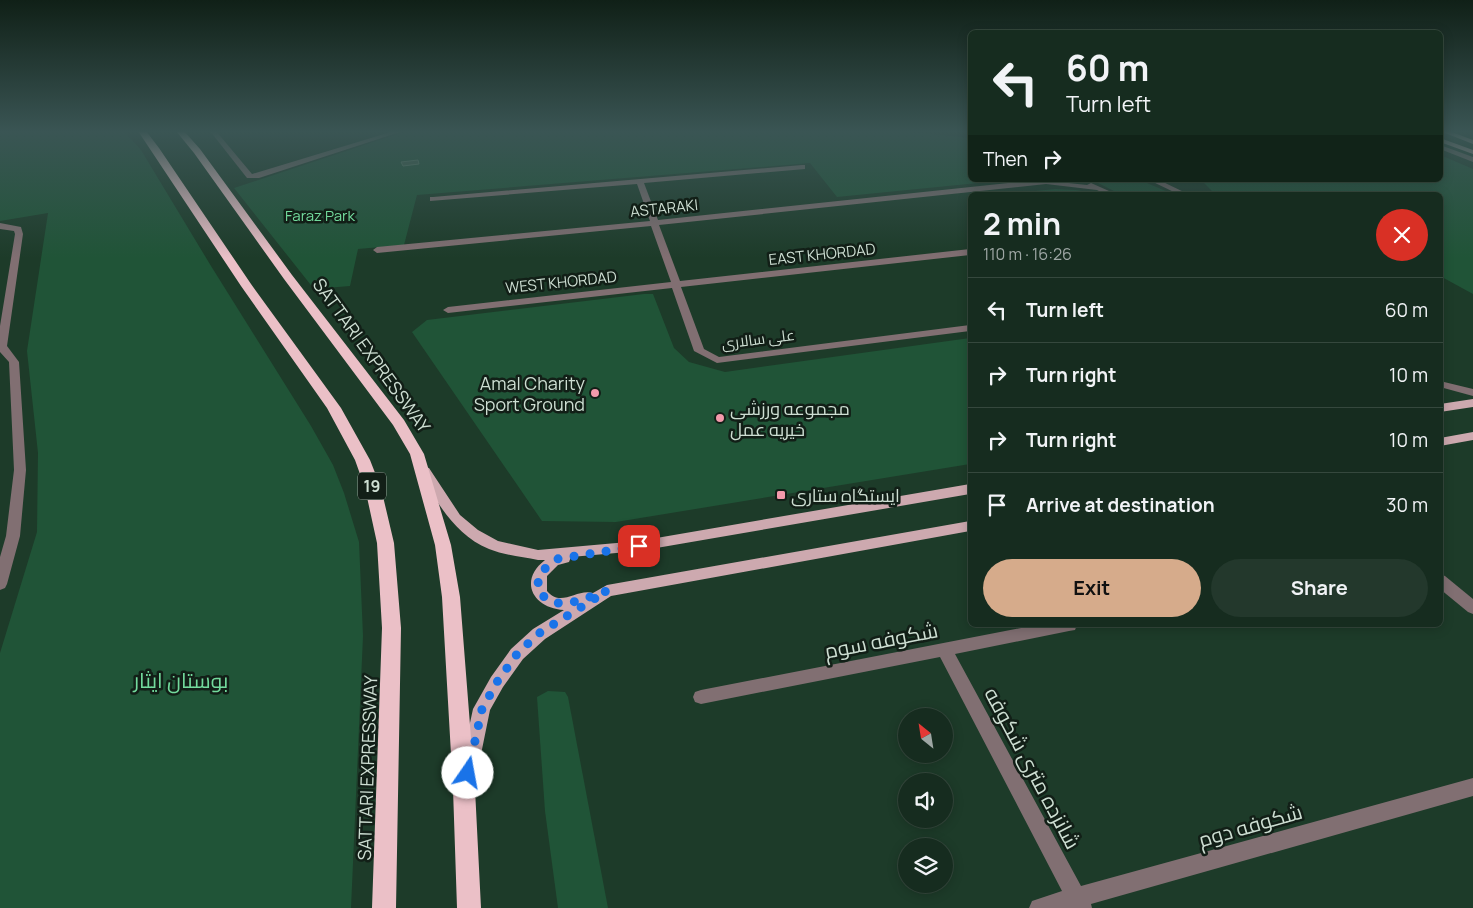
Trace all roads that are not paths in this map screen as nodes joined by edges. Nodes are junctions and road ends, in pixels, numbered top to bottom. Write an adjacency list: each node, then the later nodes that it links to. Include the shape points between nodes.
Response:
1 (173, 173): 44 (highway, SATTARI EXPRESSWAY / 19, via 247,287 324,394 356,449 373,488 392,603)
2 (213, 173): 30 (highway, SATTARI EXPRESSWAY, via 399,423)
3 (248, 173): 4 (street, via 250,176)
4 (264, 173)
5 (728, 173): 6 (street)
6 (640, 181): 15 (street); 16 (street, علی سالاری)
7 (1044, 182): 12 (street); 16 (street, ASTARAKI)
8 (1086, 182): 12 (street)
9 (1157, 182): 11 (street)
10 (1175, 182): 11 (street)
11 (1164, 185): 14 (street)
12 (1097, 188): 13 (street)
13 (1107, 192)
14 (1179, 192)
15 (433, 199)
16 (656, 223): 18 (street, ASTARAKI); 20 (street, علی سالاری)
17 (0, 226): 23 (street, via 18,229 19,234)
18 (377, 250)
19 (968, 252): 20 (street, EAST KHORDAD)
20 (677, 284): 21 (street, WEST KHORDAD); 22 (street, علی سالاری, via 699,351 717,360)
21 (448, 310)
22 (968, 328)
23 (1, 347): 35 (street, via 14,362 20,470 13,536)
24 (1443, 385): 25 (street)
25 (1473, 393)
26 (1473, 403): 27 (main road)
27 (1443, 408)
28 (1473, 436): 29 (main road)
29 (1443, 441)
30 (422, 469): 33 (main road, via 455,518 472,534 494,545 538,555); 42 (highway, SATTARI EXPRESSWAY, via 443,545 451,597)
31 (968, 489): 33 (main road)
32 (968, 526): 36 (main road)
33 (639, 546): 36 (main road, via 557,559 548,564 538,578 540,593 554,603 565,604)
34 (1443, 583): 37 (street)
35 (0, 584)
36 (607, 591): 42 (main road, via 538,634 517,654 482,709)
37 (1473, 608)
38 (1059, 627): 39 (street, شکوفه سوم)
39 (944, 650): 40 (street, شکوفه سوم); 43 (street, شانزده متری شکوفه)
40 (701, 697)
41 (1473, 787): 43 (street, شکوفه دوم)
42 (464, 789): 45 (highway, SATTARI EXPRESSWAY)
43 (1079, 903): 46 (street, شکوفه دوم)
44 (384, 908)
45 (469, 908)
46 (1039, 908)

